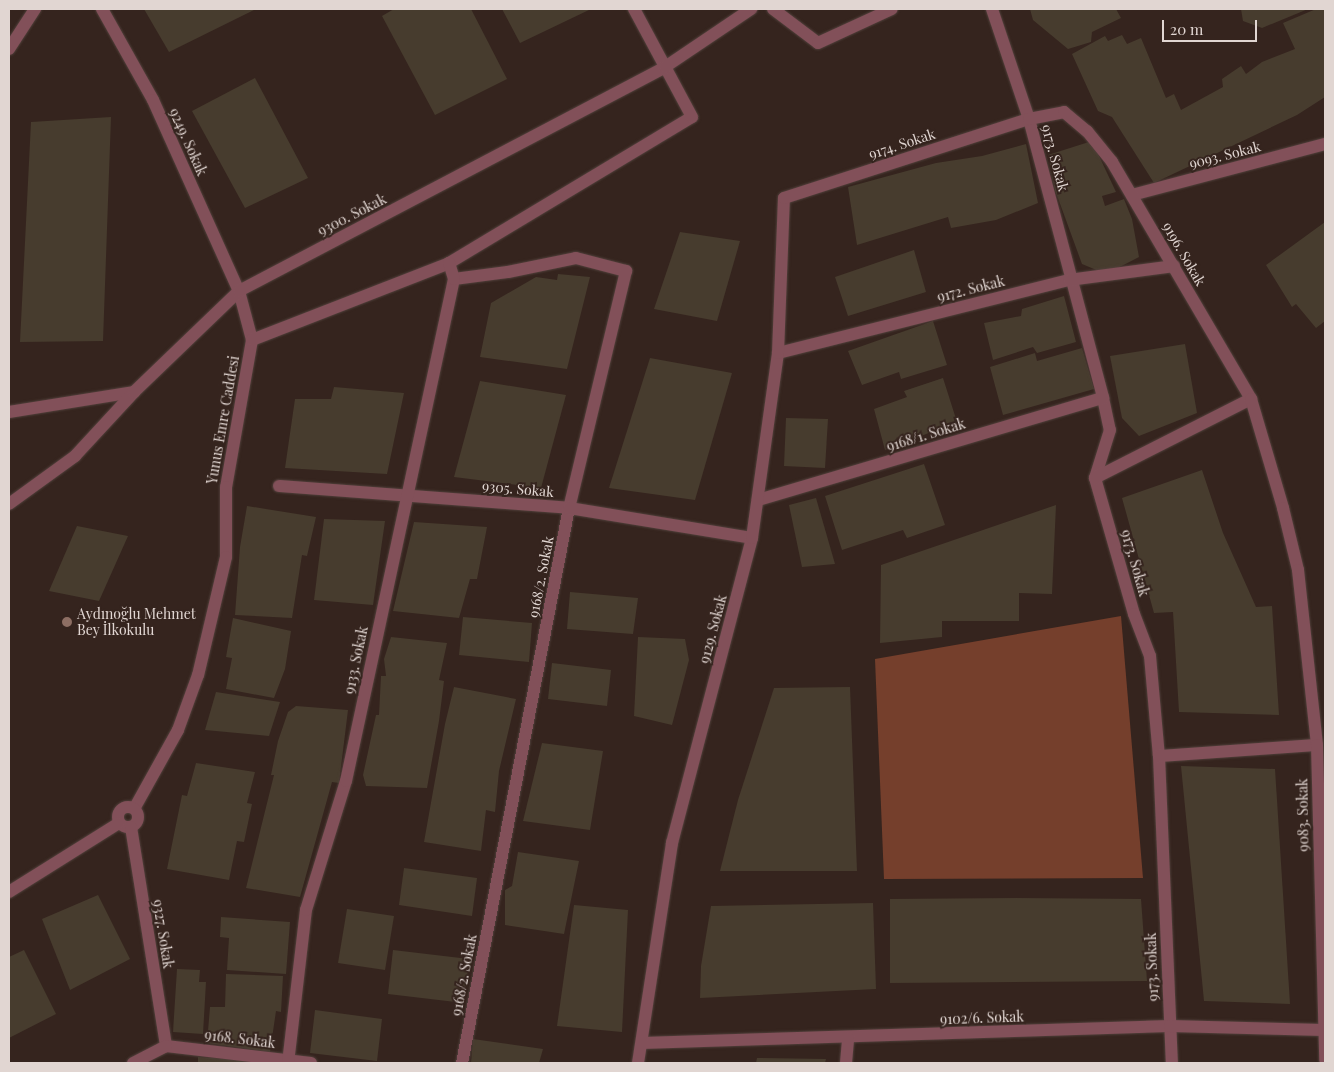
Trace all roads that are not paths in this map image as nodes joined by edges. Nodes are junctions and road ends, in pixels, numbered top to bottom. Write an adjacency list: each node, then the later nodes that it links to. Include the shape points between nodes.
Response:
1 (35, 9): 8 (street)
2 (102, 9): 18 (street, 9249. Sokak, via 153,100)
3 (634, 9): 9 (street)
4 (750, 9): 9 (street, 9300. Sokak)
5 (773, 9): 6 (street, via 818,43)
6 (892, 9)
7 (992, 9): 10 (street)
8 (9, 49)
9 (665, 67): 14 (street, via 692,116); 18 (street, 9300. Sokak)
10 (1030, 119): 12 (street, 9196. Sokak, via 1064,112 1087,131); 13 (street, 9174. Sokak); 17 (street, 9173. Sokak)
11 (1325, 144): 12 (street, 9093. Sokak)
12 (1132, 194): 15 (street, 9196. Sokak)
13 (784, 198): 20 (street, 9129. Sokak)
14 (449, 263): 16 (street, 9133. Sokak); 19 (street)
15 (1174, 266): 17 (street, 9172. Sokak); 23 (street, 9196. Sokak)
16 (454, 279): 27 (street, 9133. Sokak); 30 (street, 9168/2. Sokak, via 576,258 626,271)
17 (1069, 280): 20 (street, 9172. Sokak); 22 (street, 9173. Sokak)
18 (240, 291): 19 (street, Yunus Emre Caddesi); 21 (street, 9300. Sokak)
19 (252, 340): 35 (street, Yunus Emre Caddesi, via 226,487 226,557 198,675 178,730 134,809 138,821)
20 (778, 353): 28 (street, 9129. Sokak)
21 (134, 392): 24 (street); 29 (street, 9300. Sokak, via 75,456)
22 (1103, 398): 25 (street, 9173. Sokak, via 1110,430); 28 (street, 9168/1. Sokak)
23 (1252, 400): 25 (street); 32 (street, 9196. Sokak)
24 (9, 412)
25 (1095, 478): 34 (street, 9173. Sokak, via 1134,614 1150,656)
26 (279, 486): 27 (street, 9305. Sokak)
27 (407, 494): 30 (street, 9305. Sokak); 43 (street, 9133. Sokak, via 346,781 306,910)
28 (758, 500): 31 (street, 9129. Sokak)
29 (9, 504)
30 (569, 508): 31 (street, 9305. Sokak); 46 (street, 9168/2. Sokak)
31 (752, 538): 40 (street, 9129. Sokak, via 672,843)
32 (1298, 570): 33 (street, 9083. Sokak)
33 (1317, 745): 34 (street); 38 (street, 9083. Sokak)
34 (1159, 756): 37 (street, 9173. Sokak)
35 (125, 825): 36 (street); 41 (street, 9327. Sokak)
36 (9, 892)
37 (1170, 1026): 38 (street, 9102/6. Sokak); 39 (street, 9102/6. Sokak); 49 (street, 9173. Sokak)
38 (1323, 1030): 42 (street, 9083. Sokak)
39 (848, 1038): 40 (street, 9102/6. Sokak); 48 (street)
40 (642, 1043): 47 (street, 9129. Sokak)
41 (166, 1046): 43 (street, 9168. Sokak); 44 (street)
42 (1325, 1060)
43 (288, 1062): 45 (street, 9168. Sokak)
44 (133, 1063)
45 (311, 1063)
46 (462, 1063)
47 (638, 1063)
48 (846, 1063)
49 (1172, 1063)

